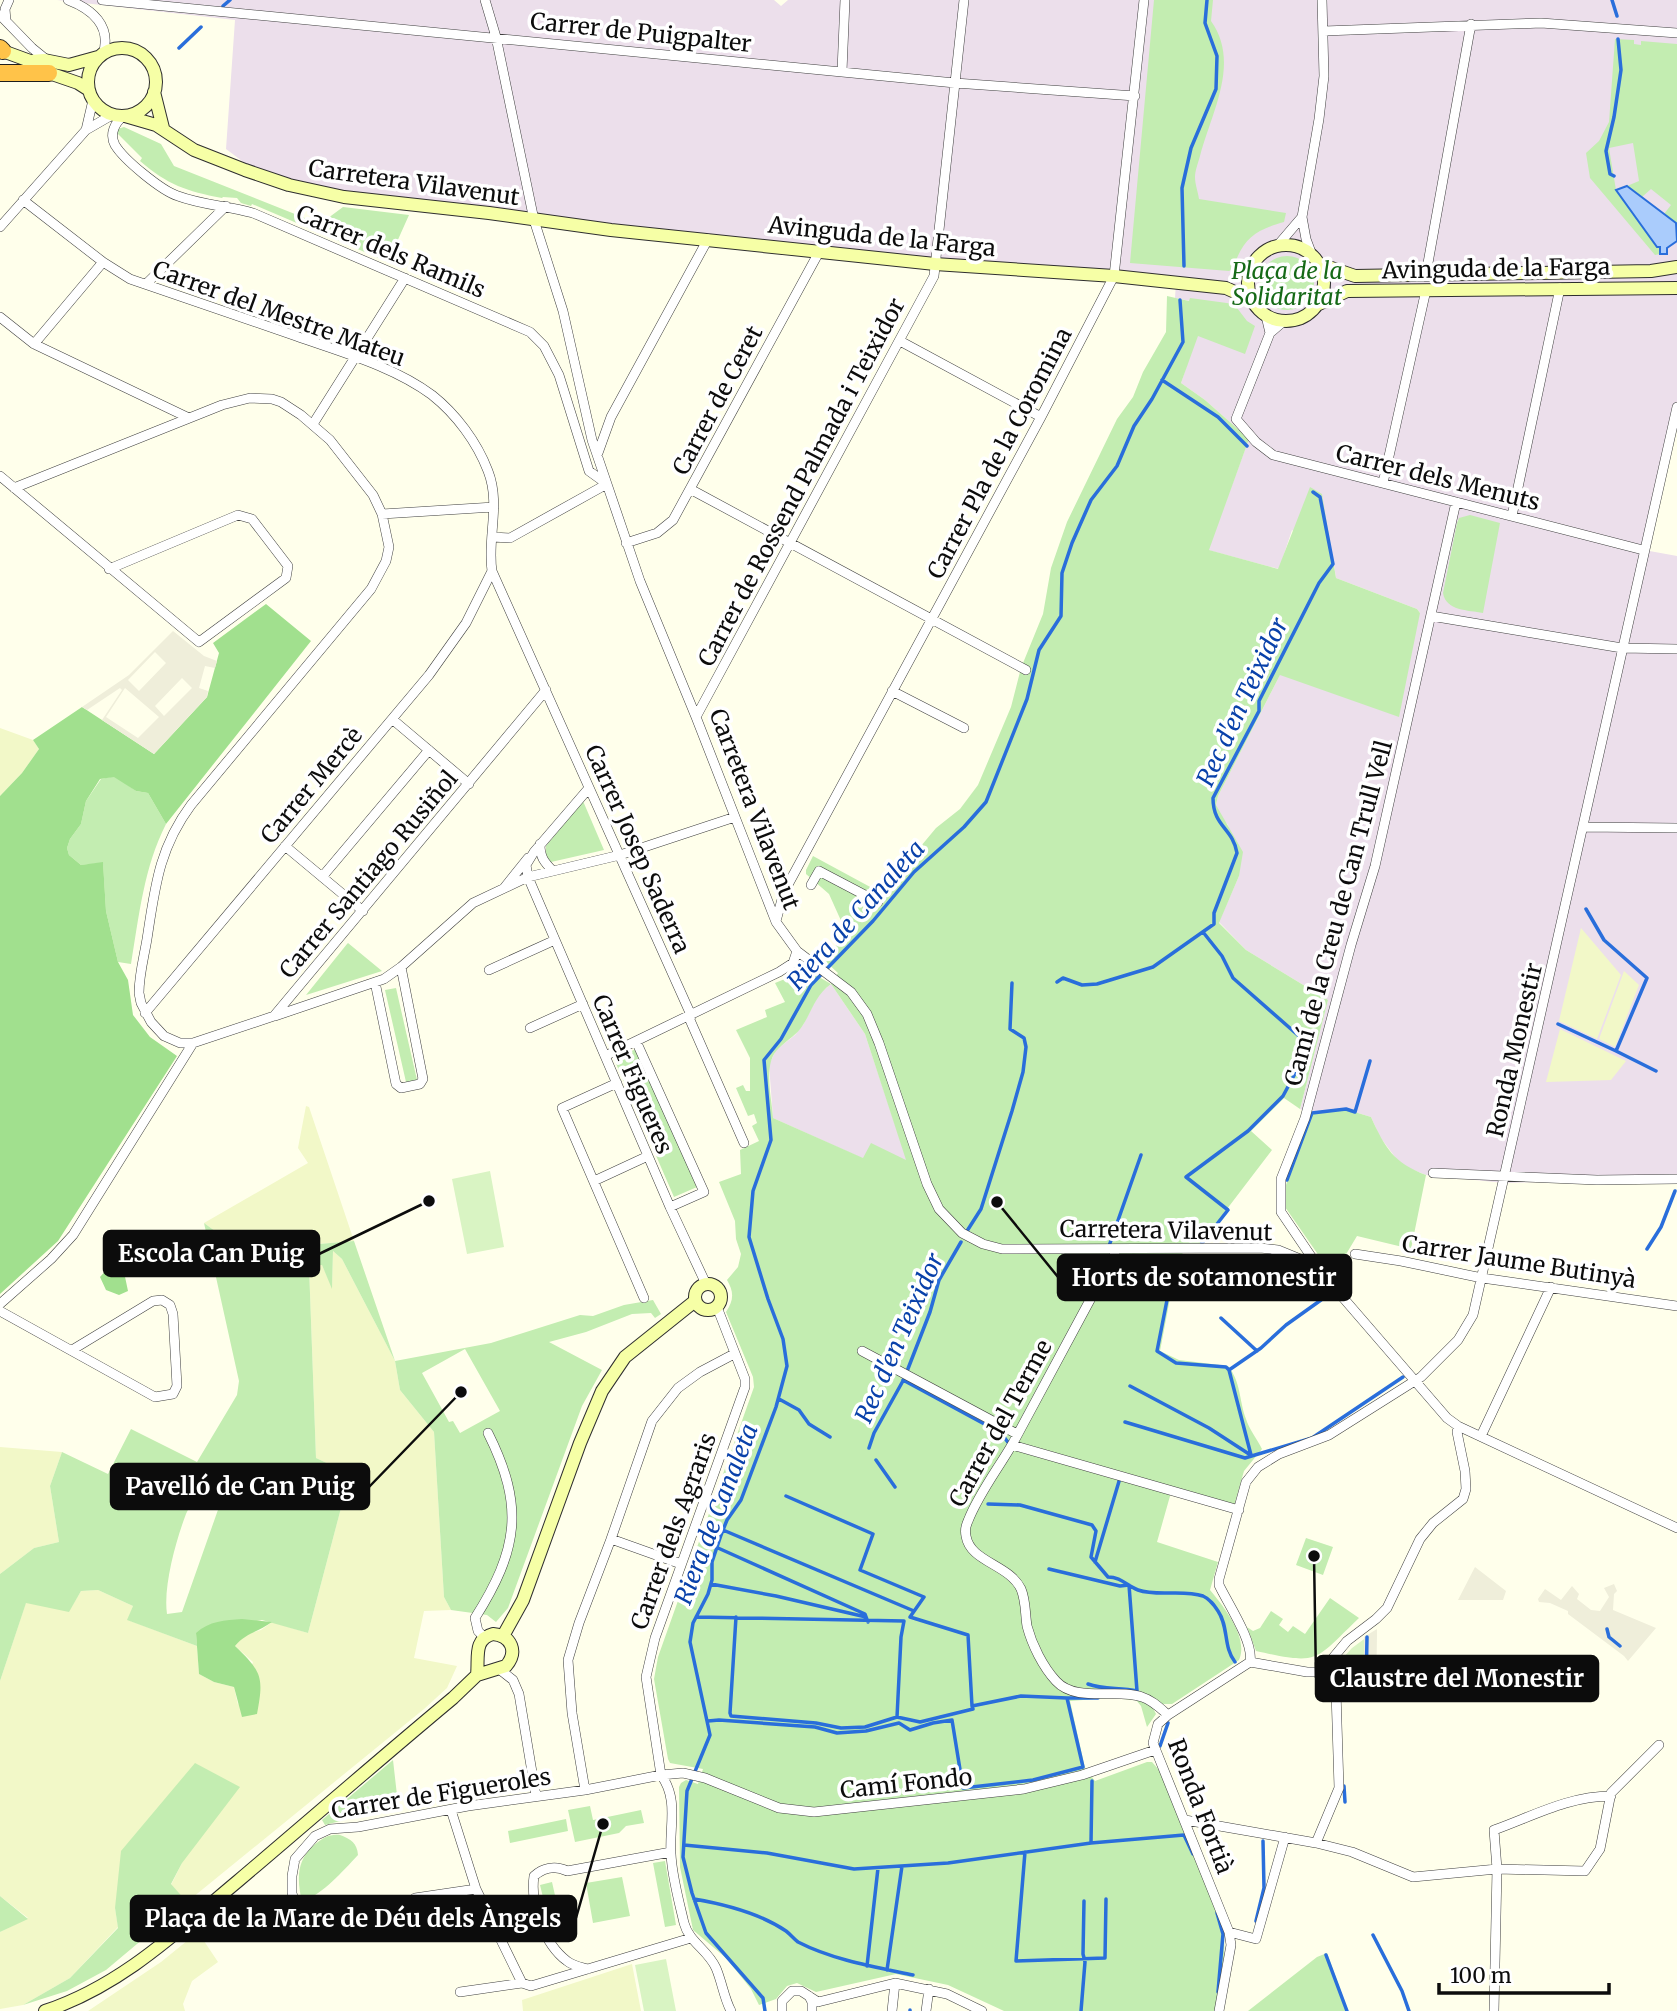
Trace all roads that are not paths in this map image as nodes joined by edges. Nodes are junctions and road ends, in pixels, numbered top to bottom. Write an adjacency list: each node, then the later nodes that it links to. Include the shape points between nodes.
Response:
1 (9, 0): 9 (street)
2 (68, 0): 15 (street, via 87,9 103,27 107,38)
3 (102, 0): 13 (street, Carrer de Puigpalter)
4 (485, 0): 13 (street)
5 (845, 0): 17 (street)
6 (964, 0): 19 (street, Carrer de Rossend Palmada i Teixidor)
7 (1144, 0): 22 (street, Carrer Pla de la Coromina)
8 (1322, 0): 11 (street)
9 (3, 18): 16 (street)
10 (1471, 24): 11 (street); 12 (street, via 1541,23); 38 (street)
11 (1324, 31): 28 (street, via 1319,119)
12 (1677, 33)
13 (496, 37): 17 (street, Carrer de Puigpalter); 29 (street)
14 (1, 50): 16 (street)
15 (101, 55): 16 (street); 20 (street, via 124,48 139,53 153,70); 21 (street, via 89,74)
16 (49, 67): 18 (highway); 21 (street)
17 (842, 72): 19 (street, Carrer de Puigpalter)
18 (0, 73)
19 (955, 83): 22 (street, Carrer de Puigpalter); 36 (street, Carrer de Rossend Palmada i Teixidor)
20 (154, 92): 23 (street, via 141,110); 24 (street)
21 (91, 95): 23 (street, via 99,108); 25 (street)
22 (1135, 96): 39 (street, Carrer Pla de la Coromina)
23 (120, 116): 24 (street, Carretera Vilavenut); 25 (street); 27 (street, Carrer dels Ramils, via 114,126 116,146 152,181 179,197)
24 (163, 128): 29 (street, Carretera Vilavenut, via 194,150 289,185 344,197)
25 (86, 130): 26 (street)
26 (23, 200): 30 (street); 35 (street, Carrer del Mestre Mateu)
27 (226, 206): 40 (street, Carrer dels Ramils, via 253,213); 43 (street)
28 (1302, 217): 32 (street); 34 (street)
29 (534, 220): 31 (street, Avinguda de la Farga); 58 (street, Carretera Vilavenut, via 563,311)
30 (0, 227)
31 (708, 239): 33 (street, Avinguda de la Farga); 59 (street)
32 (1278, 245): 34 (street, via 1302,248); 41 (street, via 1258,257)
33 (819, 252): 36 (street, Avinguda de la Farga); 68 (street, Carrer de Ceret)
34 (1316, 259): 38 (street, Avinguda de la Farga, via 1355,275); 49 (street, via 1325,284)
35 (103, 262): 43 (street, Carrer del Mestre Mateu); 55 (street)
36 (934, 264): 39 (street, Avinguda de la Farga); 54 (street, Carrer de Rossend Palmada i Teixidor, via 934,276)
37 (1677, 268): 38 (street, Avinguda de la Farga); 42 (street)
38 (1426, 274)
39 (1114, 276): 44 (street, Avinguda de la Farga); 60 (street, Carrer Pla de la Coromina)
40 (405, 278): 56 (street); 66 (street, Carrer dels Ramils, via 530,332 544,346 559,375 589,471)
41 (1248, 278): 44 (street); 48 (street)
42 (1677, 281)
43 (146, 284): 56 (street, Carrer del Mestre Mateu)
44 (1226, 288): 48 (street, Avinguda de la Farga)
45 (1560, 288): 46 (street, Avinguda de la Farga); 47 (street, Avinguda de la Farga); 72 (street)
46 (1677, 288)
47 (1426, 290): 49 (street, Avinguda de la Farga, via 1347,291); 65 (street)
48 (1252, 300): 50 (street)
49 (1319, 304): 52 (street, via 1301,319)
50 (1266, 316): 52 (street); 53 (street)
51 (0, 317): 55 (street)
52 (1284, 321): 53 (street)
53 (1270, 333): 65 (street, Carrer dels Menuts, via 1236,419 1273,455)
54 (900, 341): 60 (street); 75 (street, Carrer de Rossend Palmada i Teixidor)
55 (34, 344): 61 (street)
56 (356, 357): 62 (street); 70 (street, Carrer del Mestre Mateu, via 412,382 451,412 489,472)
57 (1677, 407): 76 (street, Ronda Monestir)
58 (586, 410): 59 (street, via 600,421); 63 (street, Carretera Vilavenut)
59 (611, 417): 63 (street)
60 (1041, 417): 80 (street, Carrer Pla de la Coromina)
61 (189, 418): 62 (street, via 258,397 281,402); 67 (street)
62 (313, 425): 71 (street, via 364,481)
63 (598, 453): 66 (street, Carretera Vilavenut)
64 (0, 476): 67 (street)
65 (1383, 483): 69 (street, Carrer dels Menuts)
66 (607, 484): 73 (street, via 510,538); 74 (street, Carretera Vilavenut)
67 (14, 488): 77 (street)
68 (690, 489): 74 (street, Carrer de Ceret, via 667,527); 75 (street)
69 (1456, 502): 72 (street, Carrer dels Menuts); 79 (street, Camí de la Creu de Can Trull Vell)
70 (494, 507): 71 (street); 73 (street, Carrer del Mestre Mateu)
71 (382, 514): 114 (street, via 389,547 371,589 170,836 158,871 139,985)
72 (1512, 516): 76 (street, Carrer dels Menuts)
73 (492, 537): 78 (street, Carrer del Mestre Mateu)
74 (626, 543): 86 (street, Carretera Vilavenut)
75 (791, 543): 80 (street); 86 (street, Carrer de Rossend Palmada i Teixidor)
76 (1643, 550): 81 (street, Ronda Monestir)
77 (109, 569): 77 (street, via 238,515 252,519 288,566 286,578 199,642)
78 (492, 572): 84 (street, Carrer Josep Saderra); 87 (street, Carrer Mercè, via 451,646)
79 (1431, 616): 81 (street); 131 (street, Camí de la Creu de Can Trull Vell, via 1375,866 1305,1118 1281,1179 1280,1212)
80 (932, 619): 83 (street); 85 (street, Carrer Pla de la Coromina)
81 (1622, 648): 82 (street); 93 (street, Ronda Monestir)
82 (1677, 649)
83 (1026, 670)
84 (546, 691): 90 (street, Carrer Santiago Rusiñol); 91 (street, Carrer Josep Saderra)
85 (892, 691): 88 (street); 104 (street, Carrer Pla de la Coromina)
86 (696, 717): 92 (street, Carretera Vilavenut)
87 (392, 719): 89 (street); 95 (street, Carrer Mercè)
88 (964, 728)
89 (429, 750): 90 (street); 99 (street)
90 (469, 784): 106 (street, Carrer Santiago Rusiñol)
91 (589, 788): 96 (street); 97 (street, Carrer Josep Saderra)
92 (735, 817): 97 (street); 103 (street, Carretera Vilavenut)
93 (1584, 827): 94 (street); 125 (street, Ronda Monestir)
94 (1677, 828)
95 (285, 846): 99 (street); 114 (street, Carrer Mercè)
96 (537, 848): 98 (street); 100 (street, via 526,865); 102 (street)
97 (620, 855): 98 (street); 115 (street, Carrer Josep Saderra)
98 (553, 871): 100 (street)
99 (322, 877): 106 (street)
100 (528, 877): 102 (street); 108 (street, Carrer Figueres)
101 (811, 885): 105 (street, via 818,871)
102 (503, 888): 110 (street, via 473,903)
103 (763, 891): 104 (street); 107 (street, Carretera Vilavenut)
104 (784, 892): 107 (street, Carrer Pla de la Coromina)
105 (878, 902)
106 (363, 911): 116 (street, Carrer Santiago Rusiñol)
107 (776, 922): 109 (street, Carretera Vilavenut)
108 (555, 940): 111 (street); 113 (street, Carrer Figueres)
109 (797, 951): 115 (street, via 793,963 779,972); 129 (street, Carretera Vilavenut, via 856,998 872,1023 930,1194 953,1227 1002,1249)
110 (401, 967): 112 (street); 112 (street, via 423,1079 420,1084 401,1088 396,1084)
111 (489, 970)
112 (375, 982): 116 (street)
113 (583, 1004): 117 (street); 120 (street, Carrer Figueres)
114 (145, 1013): 119 (street, via 171,1040)
115 (691, 1015): 118 (street); 122 (street, Carrer Josep Saderra)
116 (274, 1016): 119 (street)
117 (530, 1028)
118 (636, 1041): 120 (street); 128 (street, via 704,1192)
119 (193, 1042): 137 (street, via 73,1235)
120 (605, 1056): 121 (street, Carrer Figueres)
121 (617, 1083): 123 (street, Carrer Figueres); 127 (street, via 562,1108)
122 (744, 1143)
123 (648, 1156): 127 (street); 128 (street, Carrer Figueres)
124 (1433, 1173): 125 (street)
125 (1506, 1176): 126 (street); 132 (street, Ronda Monestir)
126 (1677, 1179)
127 (594, 1181): 135 (street)
128 (670, 1207): 133 (street, Carrer Figueres)
129 (1116, 1249): 131 (street, Carretera Vilavenut, via 1269,1248 1300,1259); 147 (street, Carrer del Terme)
130 (1355, 1254): 132 (street, Carrer Jaume Butinyà)
131 (1326, 1278): 144 (street, Carretera Vilavenut)
132 (1482, 1279): 134 (street, Carrer Jaume Butinyà); 144 (street, Ronda Monestir, via 1466,1328 1448,1352)
133 (706, 1284): 136 (street, via 696,1290); 139 (street, via 720,1292)
134 (1551, 1287): 138 (street, Carrer Jaume Butinyà); 148 (street)
135 (644, 1298)
136 (695, 1301): 139 (street, via 704,1310); 154 (street, via 625,1357 602,1391 523,1600)
137 (0, 1304)
138 (1677, 1306)
139 (717, 1307): 143 (street, Carrer dels Agraris)
140 (0, 1311): 141 (street)
141 (72, 1350): 141 (street, via 155,1397 173,1394 177,1386 173,1314 162,1300)
142 (862, 1351): 147 (street)
143 (734, 1354): 152 (street, via 678,1388 652,1421); 153 (street, Carrer dels Agraris, via 745,1387)
144 (1414, 1380): 145 (street, Carretera Vilavenut); 150 (street, Ronda Monestir, via 1329,1435 1258,1467 1246,1482)
145 (1458, 1426): 148 (street); 159 (street, via 1465,1471 1463,1499 1420,1538 1394,1596 1332,1659)
146 (488, 1433): 155 (street, via 508,1484 513,1525 505,1564 475,1618)
147 (1017, 1434): 149 (street, Carrer del Terme)
148 (1481, 1436): 151 (street)
149 (1012, 1445): 150 (street); 161 (street, Carrer del Terme, via 967,1523 968,1545 1014,1578 1037,1652 1056,1682 1077,1692 1144,1697)
150 (1239, 1510): 157 (street, Ronda Monestir, via 1219,1585 1247,1640)
151 (1677, 1528)
152 (611, 1539): 153 (street); 165 (street, via 568,1660)
153 (681, 1564): 164 (street, Carrer dels Agraris, via 654,1638 646,1677)
154 (503, 1636): 155 (street); 158 (street, via 513,1653 509,1663)
155 (484, 1637): 156 (street, via 478,1645)
156 (479, 1659): 158 (street); 160 (street)
157 (1250, 1662): 159 (street); 161 (street, Ronda Fortià)
158 (496, 1669): 160 (street); 166 (street, via 513,1680 519,1695)
159 (1334, 1672): 171 (street, via 1339,1788)
160 (477, 1675): 187 (street, via 147,1956 106,1984)
161 (1168, 1715): 163 (street, Ronda Fortià, via 1154,1734)
162 (1659, 1745): 167 (street)
163 (1155, 1750): 164 (street, Camí Fondo, via 1024,1789 814,1812 779,1808 694,1775); 169 (street, Ronda Fortià)
164 (661, 1775): 165 (street, Carrer de Figueroles); 172 (street, Carrer dels Agraris, via 669,1785)
165 (584, 1790): 166 (street, Carrer de Figueroles)
166 (536, 1796): 168 (street, Carrer de Figueroles)
167 (1611, 1796): 173 (street, via 1588,1796 1494,1830); 173 (street, via 1600,1849 1586,1871)
168 (451, 1810): 174 (street); 176 (street, Carrer de Figueroles, via 330,1829 315,1836 295,1859 292,1893)
169 (1185, 1820): 170 (street); 178 (street, Ronda Fortià)
170 (1285, 1838): 171 (street); 178 (street, via 1256,1939)
171 (1316, 1843): 173 (street, via 1413,1877)
172 (671, 1852): 180 (street, Carrer dels Agraris); 181 (street, via 567,1871 559,1867 541,1870 534,1876 534,1905 544,1929 565,1960)
173 (1497, 1869): 194 (street)
174 (475, 1889): 175 (street); 177 (street)
175 (415, 1898)
176 (298, 1916)
177 (490, 1921): 179 (street); 182 (street)
178 (1229, 1932): 193 (street, Ronda Fortià, via 1231,1945)
179 (406, 1935)
180 (691, 1938): 181 (street); 188 (street, via 716,1968)
181 (588, 1969): 182 (street, via 531,1986)
182 (522, 1983): 185 (street)
183 (895, 1983): 184 (street); 186 (street); 190 (street)
184 (929, 1989): 191 (street); 192 (street)
185 (460, 1992)
186 (813, 2004): 189 (street, via 801,1991 788,1994)
187 (45, 2011)
188 (731, 2011)
189 (781, 2011)
190 (892, 2011)
191 (926, 2011)
192 (982, 2011)
193 (1219, 2011)
194 (1494, 2011)

